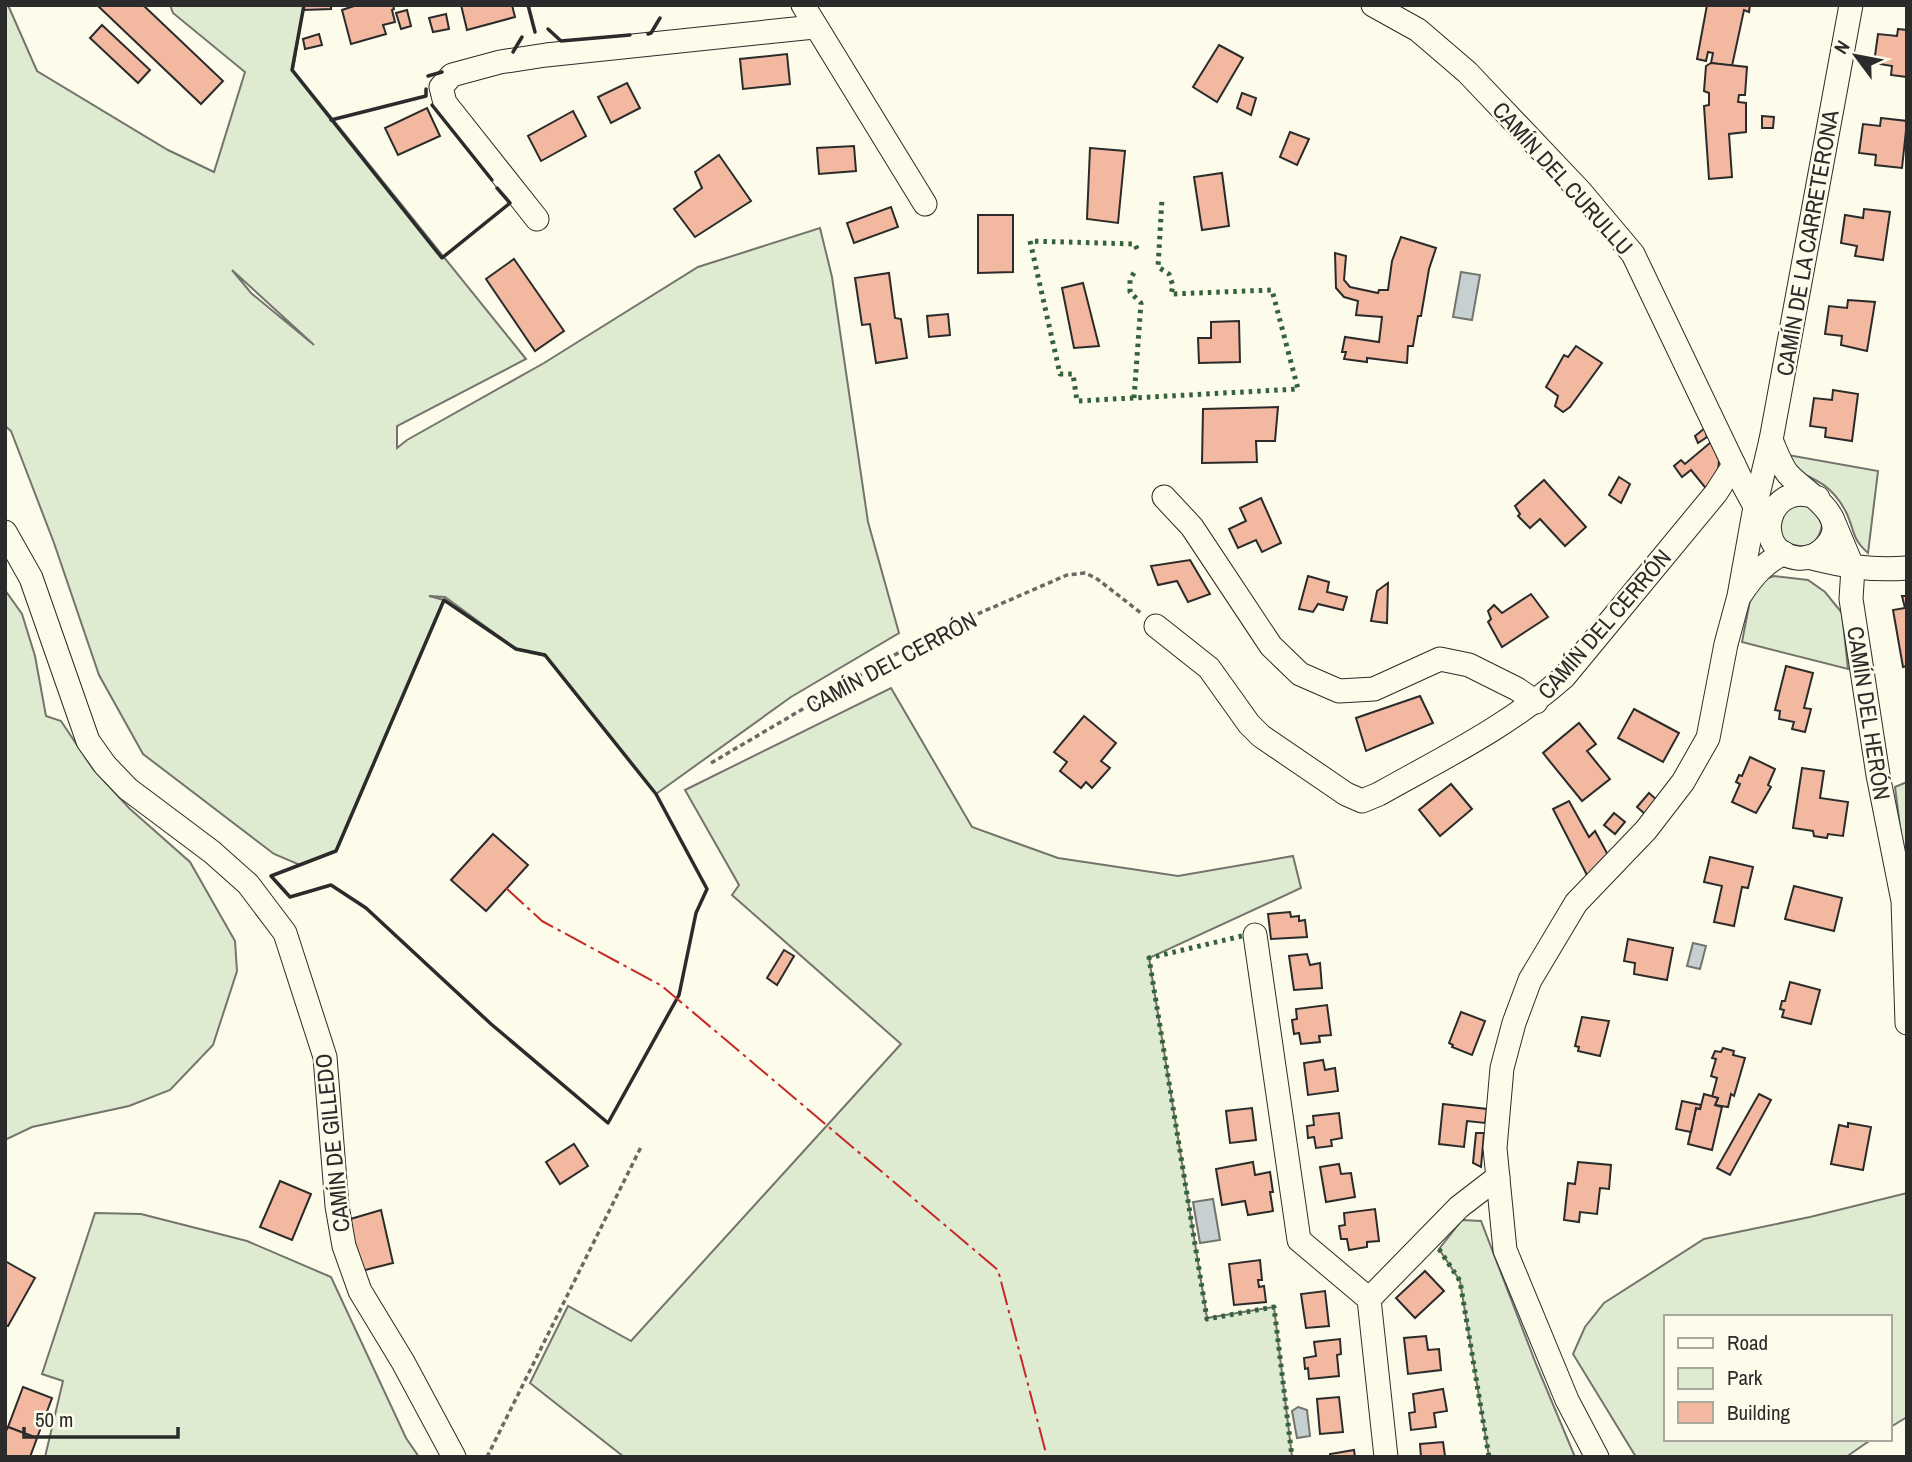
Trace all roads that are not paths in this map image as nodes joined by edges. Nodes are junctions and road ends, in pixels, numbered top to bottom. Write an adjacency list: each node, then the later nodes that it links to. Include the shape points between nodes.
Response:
1 (803, 5): 4 (street)
2 (1373, 5): 8 (street, CAMÍN DEL CURULLU, via 1418,30 1467,72 1633,254)
3 (1851, 5): 7 (street, CAMÍN DE LA CARRETERONA)
4 (814, 27): 5 (street); 6 (street, via 546,55 452,75 441,87 445,103)
5 (925, 204)
6 (537, 219)
7 (1771, 440): 8 (street, CAMÍN DE LA CARRETERONA); 9 (street)
8 (1744, 464): 9 (street); 11 (street, CAMÍN DEL CURULLU); 21 (street, CAMÍN DEL CERRÓN, via 1572,667)
9 (1804, 496): 11 (street); 12 (street, via 1829,510); 14 (street, via 1784,499 1771,514)
10 (1164, 497): 21 (street, via 1192,527 1271,646 1300,674 1339,691 1374,689 1440,659 1469,665)
11 (1755, 508): 14 (street, CAMÍN DEL CURULLU); 19 (street)
12 (1832, 518): 16 (street, via 1825,547); 17 (street)
13 (5, 532): 26 (street, CAMÍN DE GILLEDO, via 31,578 88,741 128,789 248,884 285,933 325,1058 344,1246 360,1292)
14 (1770, 534): 15 (street, CAMÍN DEL CURULLU)
15 (1784, 553): 16 (street); 19 (street, via 1762,567)
16 (1808, 557): 17 (street)
17 (1853, 568): 18 (street); 23 (street, CAMÍN DEL HERÓN, via 1851,599 1903,901)
18 (1907, 568)
19 (1739, 596): 24 (street, via 1708,738 1683,782 1646,830 1576,903 1530,980 1502,1068 1494,1148)
20 (1156, 626): 21 (street, CAMÍN DEL CERRÓN, via 1209,668 1261,736 1362,801 1487,734)
21 (1536, 702)
22 (1255, 935): 25 (street, via 1299,1240)
23 (1907, 1023)
24 (1498, 1177): 25 (street, via 1459,1207); 28 (street, via 1505,1250 1567,1400)
25 (1369, 1299): 27 (street)
26 (454, 1457)
27 (1386, 1457)
28 (1597, 1457)

